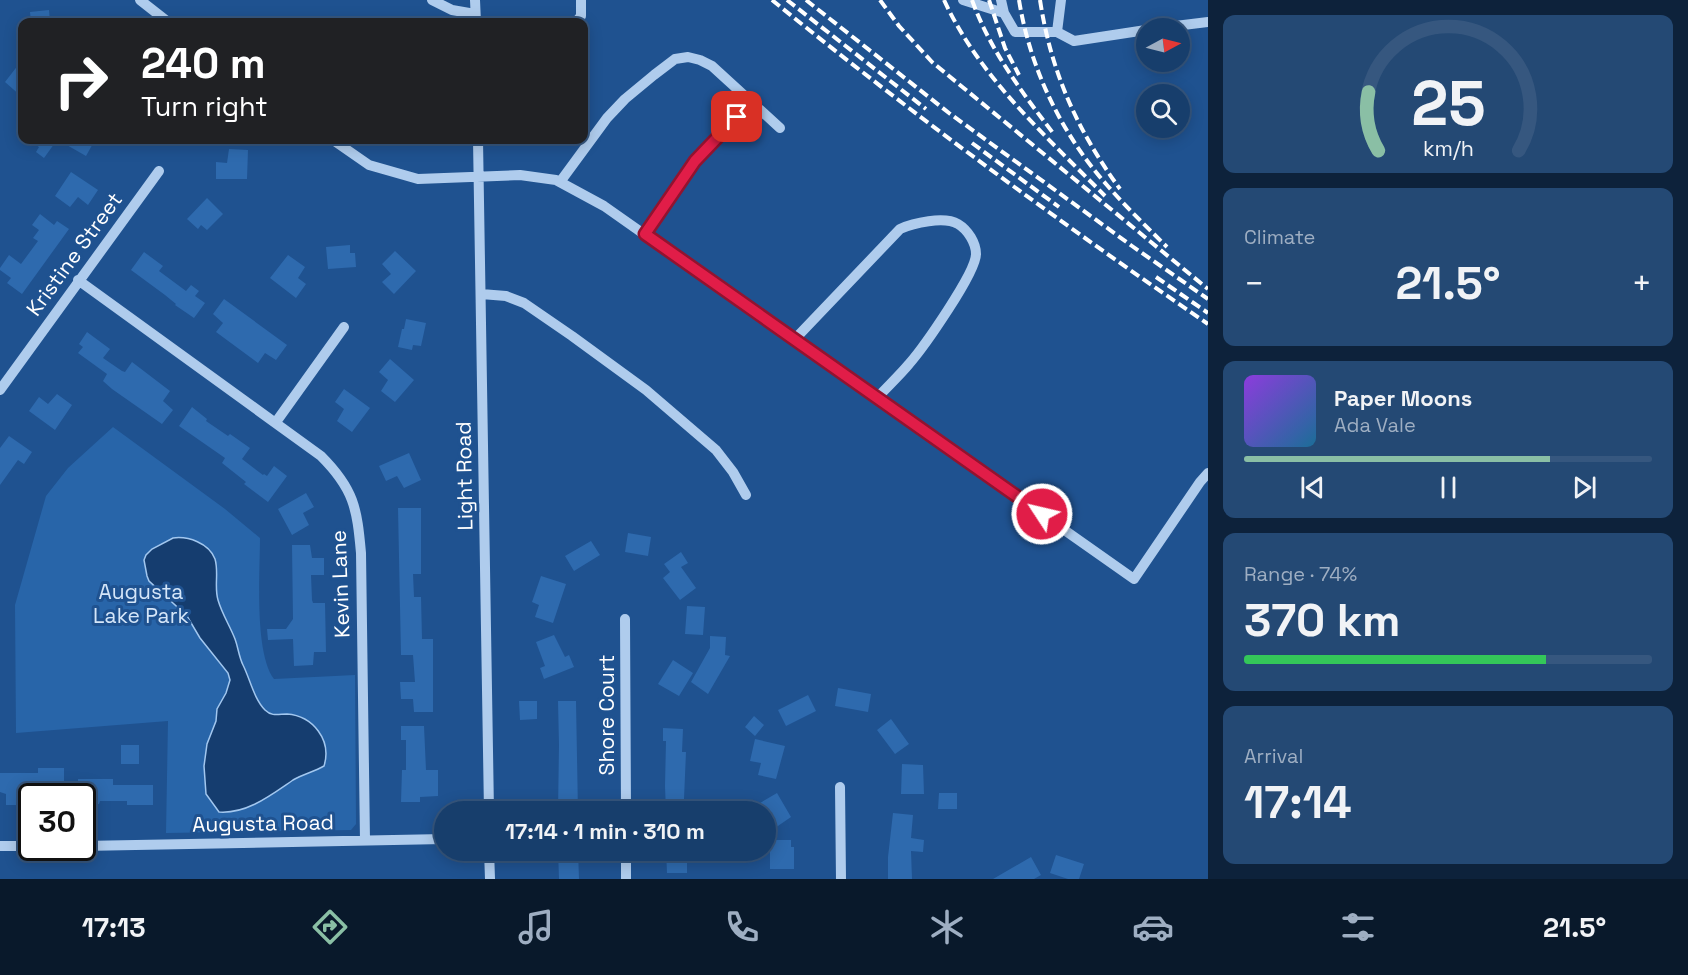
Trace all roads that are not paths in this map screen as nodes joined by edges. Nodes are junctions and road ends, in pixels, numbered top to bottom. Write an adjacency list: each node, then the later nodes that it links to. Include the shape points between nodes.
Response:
1 (140, 0): 9 (street)
2 (432, 0): 10 (street)
3 (475, 0): 10 (street)
4 (581, 0): 11 (street)
5 (963, 0): 8 (street)
6 (1001, 0): 8 (street)
7 (1061, 0): 15 (street)
8 (1004, 13): 15 (street, via 1014,32)
9 (163, 18)
10 (476, 18)
11 (579, 18)
12 (1208, 21): 13 (street)
13 (1190, 24)
14 (1136, 32): 15 (street, via 1074,41)
15 (1058, 33)
16 (751, 102): 17 (street); 22 (street, via 712,66 688,57 675,59 607,118); 23 (street, via 695,161)
17 (780, 128)
18 (339, 144): 21 (street, via 369,165 418,179)
19 (478, 144): 21 (street, Light Road)
20 (159, 171): 24 (street, Kristine Street)
21 (479, 178): 22 (street, via 520,175); 25 (street, Light Road)
22 (560, 182): 23 (street)
23 (645, 234): 27 (street)
24 (78, 280): 28 (street, Kristine Street); 30 (street, Kevin Lane)
25 (481, 294): 32 (street, via 506,296 524,303 646,390 716,450); 35 (street, Light Road)
26 (344, 327): 30 (street)
27 (794, 340): 29 (street); 29 (street, via 900,230 917,223 956,222 975,245 973,266 954,302 916,355)
28 (2, 383)
29 (877, 398): 31 (street, via 1134,579)
30 (276, 422): 38 (street, Kevin Lane, via 337,472 357,515 361,553)
31 (1208, 472)
32 (746, 495)
33 (625, 619): 36 (street, Shore Court)
34 (840, 786): 46 (street)
35 (489, 801)
36 (626, 801)
37 (434, 839): 38 (street, Augusta Road)
38 (365, 841): 41 (street, Augusta Road)
39 (0, 846): 40 (street)
40 (18, 846)
41 (96, 846)
42 (489, 861): 44 (street)
43 (626, 861): 45 (street)
44 (490, 879)
45 (626, 879)
46 (841, 879)

